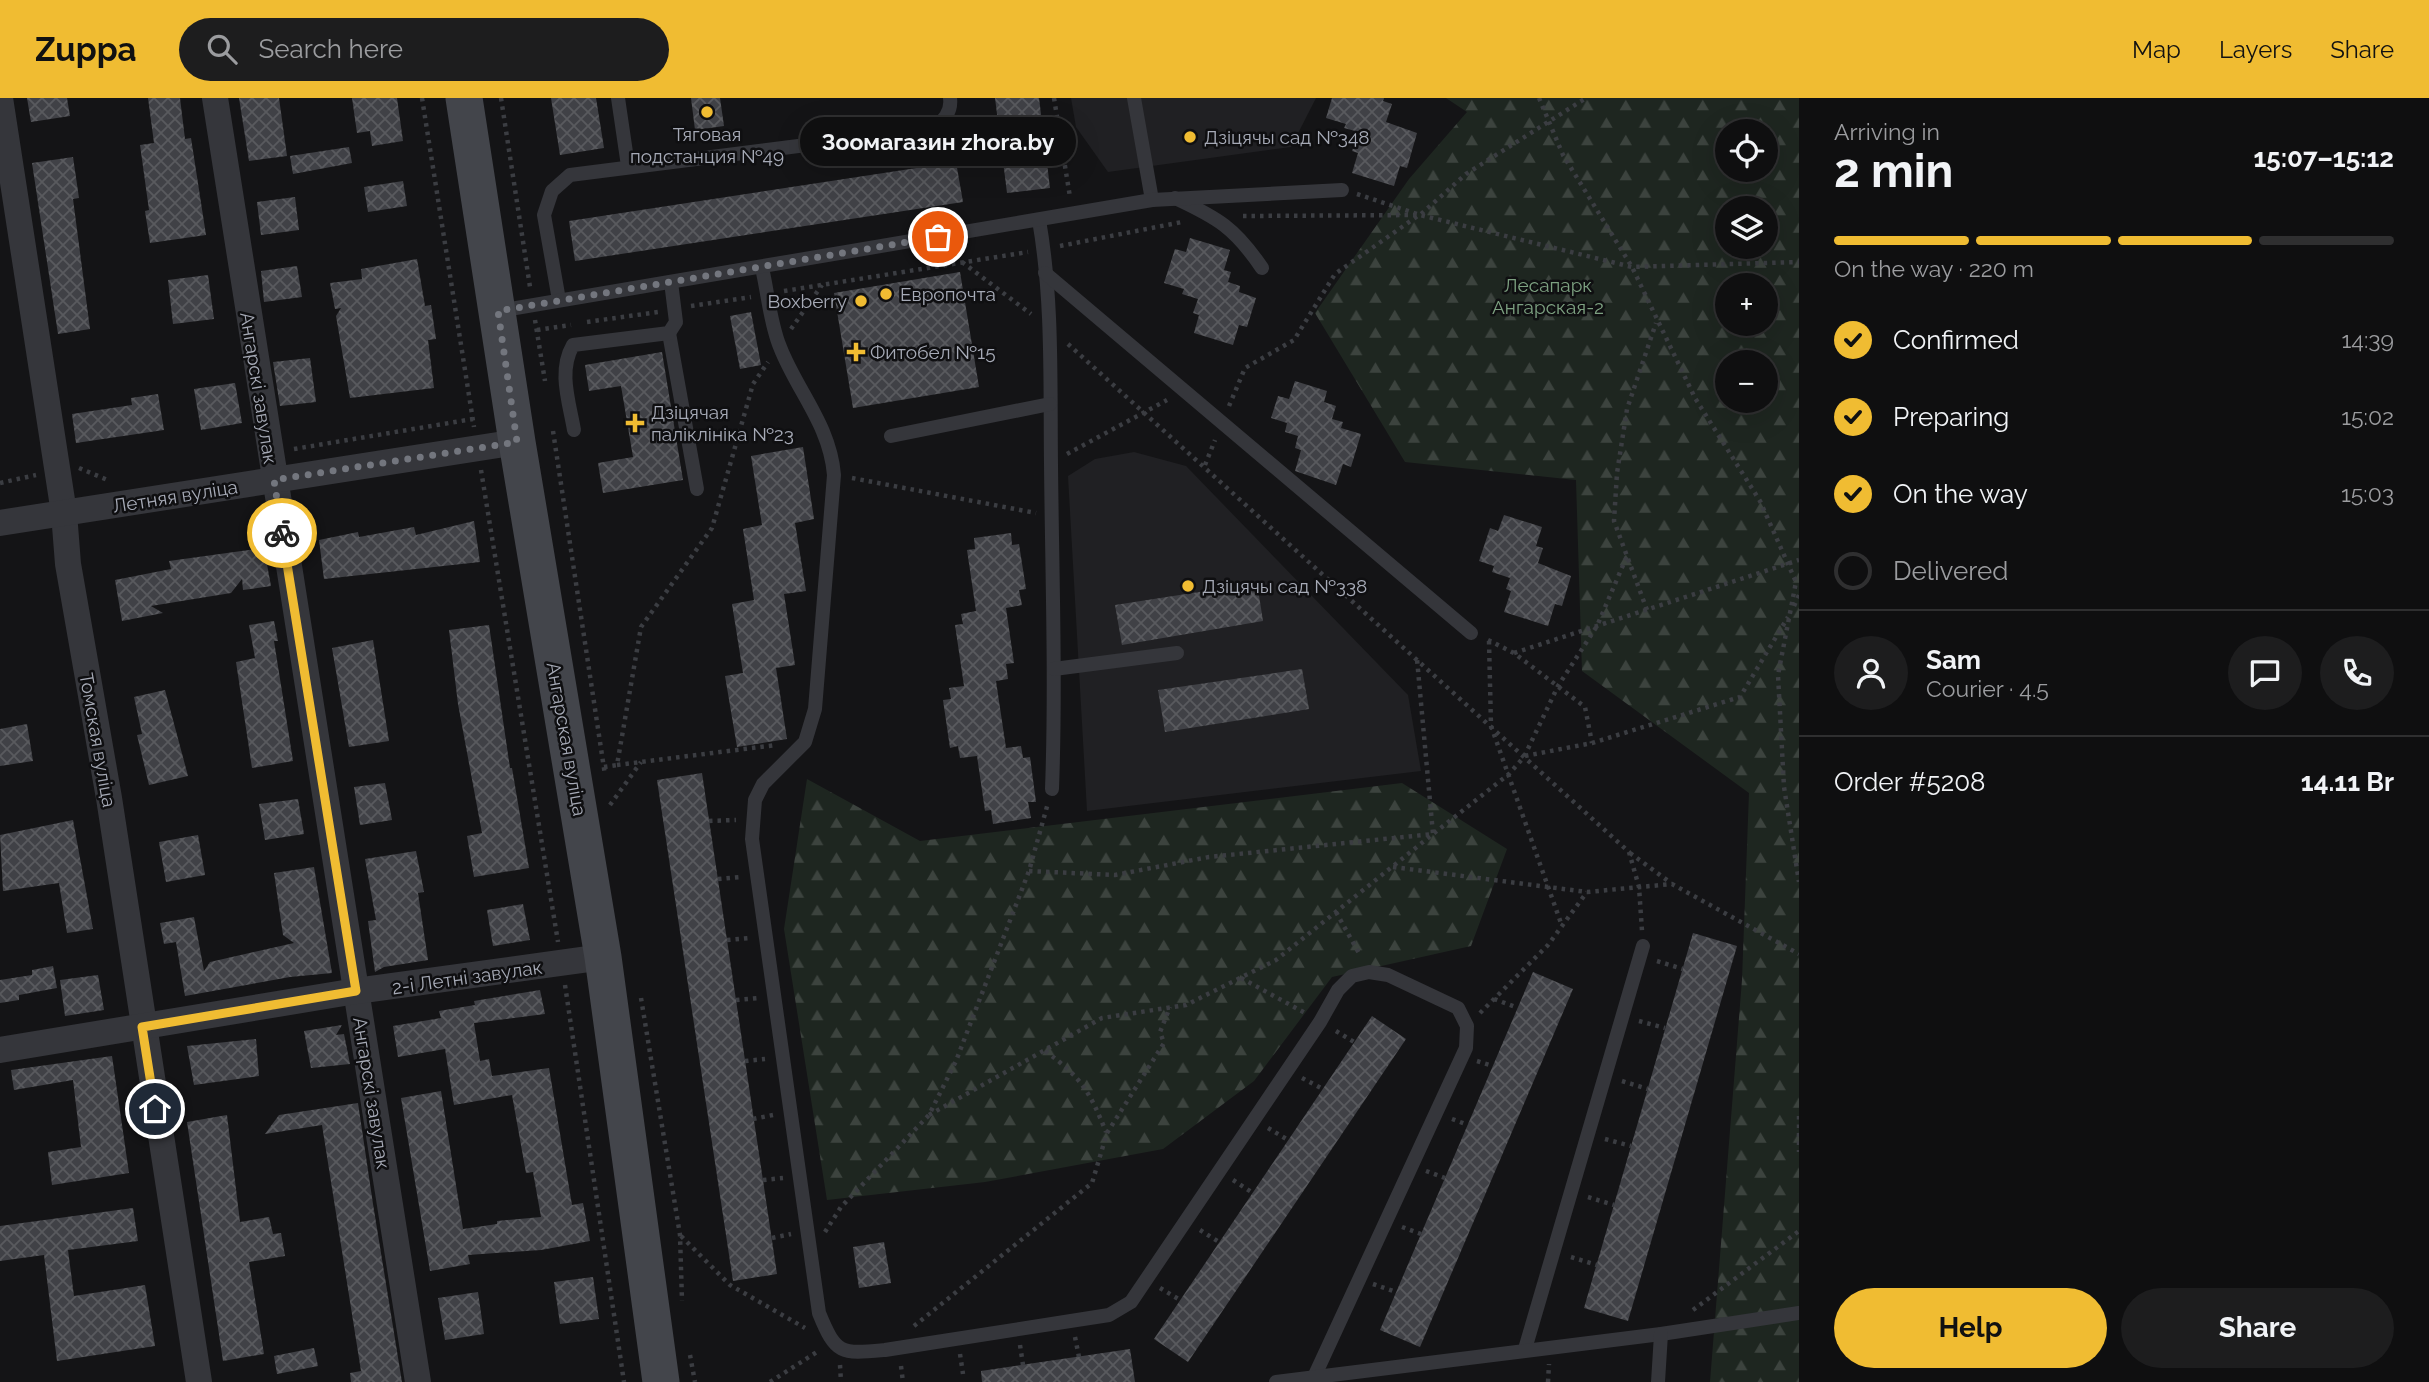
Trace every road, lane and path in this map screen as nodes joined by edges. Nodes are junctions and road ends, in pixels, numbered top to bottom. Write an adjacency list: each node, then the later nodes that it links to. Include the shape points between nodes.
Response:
1 (0, 98): 53 (street, Томская вуліца)
2 (215, 98): 50 (street, Ангарскі завулак)
3 (422, 98): 43 (path)
4 (464, 98): 32 (main road, Ангарская вуліца)
5 (500, 98): 32 (path)
6 (618, 98): 13 (lane)
7 (950, 98): 13 (lane, via 951,107 943,121 932,129)
8 (1054, 98): 17 (path)
9 (1134, 98): 16 (lane)
10 (1539, 98): 12 (path)
11 (1586, 98): 12 (path)
12 (1549, 122): 18 (path, via 1466,174); 24 (path, via 1563,155)
13 (628, 166): 31 (lane, via 570,175 552,191 544,215)
14 (1342, 190): 15 (lane); 18 (path)
15 (1172, 197): 16 (lane); 19 (lane)
16 (1152, 200): 17 (lane)
17 (1073, 214): 20 (lane)
18 (1420, 215): 19 (path); 24 (path); 45 (path, via 1335,274 1294,340 1245,368)
19 (1212, 216): 21 (path); 26 (lane, via 1242,238)
20 (1039, 220): 21 (lane); 25 (lane)
21 (1044, 249): 22 (path); 27 (lane)
22 (962, 262): 29 (path); 35 (path)
23 (1799, 262): 24 (path)
24 (1632, 267): 34 (path)
25 (762, 268): 28 (lane); 30 (lane)
26 (1262, 268)
27 (1045, 273): 35 (lane); 40 (lane)
28 (671, 282): 31 (lane); 33 (lane)
29 (822, 285): 30 (path); 38 (path)
30 (768, 294): 33 (path); 38 (lane)
31 (559, 300): 32 (lane)
32 (516, 308): 36 (path); 48 (main road, Ангарская вуліца)
33 (676, 309): 36 (path); 37 (lane, via 676,322)
34 (1657, 322): 62 (path, via 1627,409 1617,473 1614,521); 64 (path, via 1695,398 1760,501)
35 (1049, 327): 41 (lane); 42 (path)
36 (537, 330): 39 (path)
37 (669, 333): 46 (lane, via 573,345 565,359 565,380); 58 (lane)
38 (779, 346): 54 (lane, via 822,427); 81 (path, via 753,384 712,528 641,627)
39 (546, 387)
40 (1184, 391): 42 (path); 45 (lane)
41 (1050, 404): 47 (lane); 51 (lane)
42 (1145, 412): 51 (path); 52 (path)
43 (473, 419): 49 (path); 50 (path)
44 (552, 421): 82 (path)
45 (1222, 423): 52 (path); 69 (lane)
46 (574, 430)
47 (891, 436)
48 (517, 442): 49 (street, Летняя вуліца); 106 (main road, Ангарская вуліца)
49 (478, 448): 55 (street, Летняя вуліца); 107 (path)
50 (269, 453): 55 (street, Ангарскі завулак)
51 (1051, 463): 60 (lane)
52 (1205, 465): 73 (path)
53 (57, 471): 56 (path, via 78,468); 57 (path); 59 (street, Томская вуліца)
54 (834, 475): 60 (path); 77 (lane, via 815,709)
55 (274, 480): 59 (street, Летняя вуліца); 111 (street, Ангарскі завулак)
56 (112, 482)
57 (0, 484)
58 (697, 489)
59 (64, 513): 61 (street, Летняя вуліца); 119 (street, Томская вуліца, via 68,564 109,798)
60 (1051, 516): 74 (lane)
61 (0, 523)
62 (1627, 556): 66 (path); 68 (path)
63 (1799, 560): 64 (path)
64 (1790, 563): 66 (path); 67 (path, via 1796,582)
65 (1799, 595): 67 (path)
66 (1647, 610): 68 (path)
67 (1790, 614): 78 (path, via 1740,697); 94 (path, via 1778,675 1784,787)
68 (1597, 626): 72 (path); 75 (path)
69 (1471, 634): 70 (path)
70 (1489, 640): 72 (path); 76 (path)
71 (1177, 653): 74 (lane)
72 (1514, 653): 75 (path)
73 (1418, 659): 76 (path); 91 (path)
74 (1054, 669): 85 (lane)
75 (1558, 686): 78 (path, via 1585,707); 79 (path)
76 (1491, 726): 79 (path); 83 (path)
77 (805, 742): 80 (path); 89 (lane, via 763,784 755,800)
78 (1592, 743): 79 (path)
79 (1524, 757): 83 (path); 93 (path)
80 (641, 762): 81 (path); 87 (path)
81 (617, 765): 82 (path)
82 (604, 767): 84 (path)
83 (1509, 774): 91 (path); 100 (path)
84 (606, 779)
85 (1052, 789): 96 (path)
86 (608, 792): 87 (path)
87 (610, 805): 88 (path)
88 (612, 817)
89 (754, 819): 90 (path); 136 (lane, via 752,839)
90 (709, 821)
91 (1433, 834): 95 (path); 96 (path, via 1209,857 1115,875)
92 (1799, 846): 94 (path)
93 (1629, 852): 98 (path); 99 (path)
94 (1794, 852): 97 (path)
95 (1393, 867): 100 (path); 102 (path)
96 (1029, 871): 125 (path, via 956,1061)
97 (1799, 882)
98 (1672, 884): 99 (path); 105 (path)
99 (1639, 887): 101 (path); 104 (path)
100 (1548, 888): 101 (path); 103 (path)
101 (1587, 892): 103 (path)
102 (1336, 912): 109 (path); 110 (path, via 1276,960)
103 (1562, 926): 113 (path)
104 (1642, 951): 108 (path); 116 (lane)
105 (1799, 954)
106 (603, 957): 107 (street, 2-і Летні завулак); 150 (main road, Ангарская вуліца)
107 (562, 964): 111 (street, 2-і Летні завулак); 149 (path)
108 (1683, 969)
109 (1369, 972): 117 (lane, via 1352,976 1338,990); 118 (lane, via 1388,975 1458,1008)
110 (1240, 977): 114 (path); 117 (path)
111 (356, 991): 119 (street, 2-і Летні завулак); 148 (street, Ангарскі завулак)
112 (640, 992): 134 (path)
113 (1494, 999): 115 (path); 118 (path)
114 (1171, 1007): 122 (path, via 1102,1017); 127 (path, via 1160,1032 1164,1043)
115 (1518, 1008)
116 (1622, 1016): 120 (path); 123 (lane)
117 (1321, 1022): 144 (lane, via 1131,1302 1109,1315)
118 (1467, 1026): 145 (lane, via 1466,1048)
119 (142, 1027): 121 (street, 2-і Летні завулак); 147 (street, Томская вуліца)
120 (1665, 1028)
121 (0, 1051)
122 (1045, 1051): 125 (path); 127 (path, via 1089,1089)
123 (1605, 1076): 124 (path); 128 (lane)
124 (1648, 1089)
125 (929, 1115): 136 (path, via 841,1207)
126 (1799, 1116): 130 (path)
127 (1107, 1133): 144 (path, via 1092,1183)
128 (1588, 1134): 129 (path); 131 (lane)
129 (1631, 1146)
130 (1799, 1152)
131 (1571, 1192): 132 (path); 135 (lane)
132 (1614, 1205)
133 (1799, 1231): 140 (path)
134 (680, 1235): 138 (path); 141 (path, via 730,1285)
135 (1554, 1252): 137 (path); 142 (lane)
136 (811, 1254): 141 (lane, via 819,1314)
137 (1597, 1265)
138 (682, 1305)
139 (1799, 1313): 140 (lane)
140 (1661, 1334): 142 (lane); 154 (lane)
141 (831, 1343): 144 (lane, via 850,1353); 146 (path)
142 (1525, 1349): 145 (lane)
143 (689, 1350): 151 (path)
144 (885, 1350)
145 (1315, 1375): 153 (lane)
146 (778, 1380): 152 (path)
147 (198, 1382)
148 (418, 1382)
149 (624, 1382)
150 (661, 1382)
151 (695, 1382)
152 (771, 1382)
153 (1276, 1382)
154 (1658, 1382)

